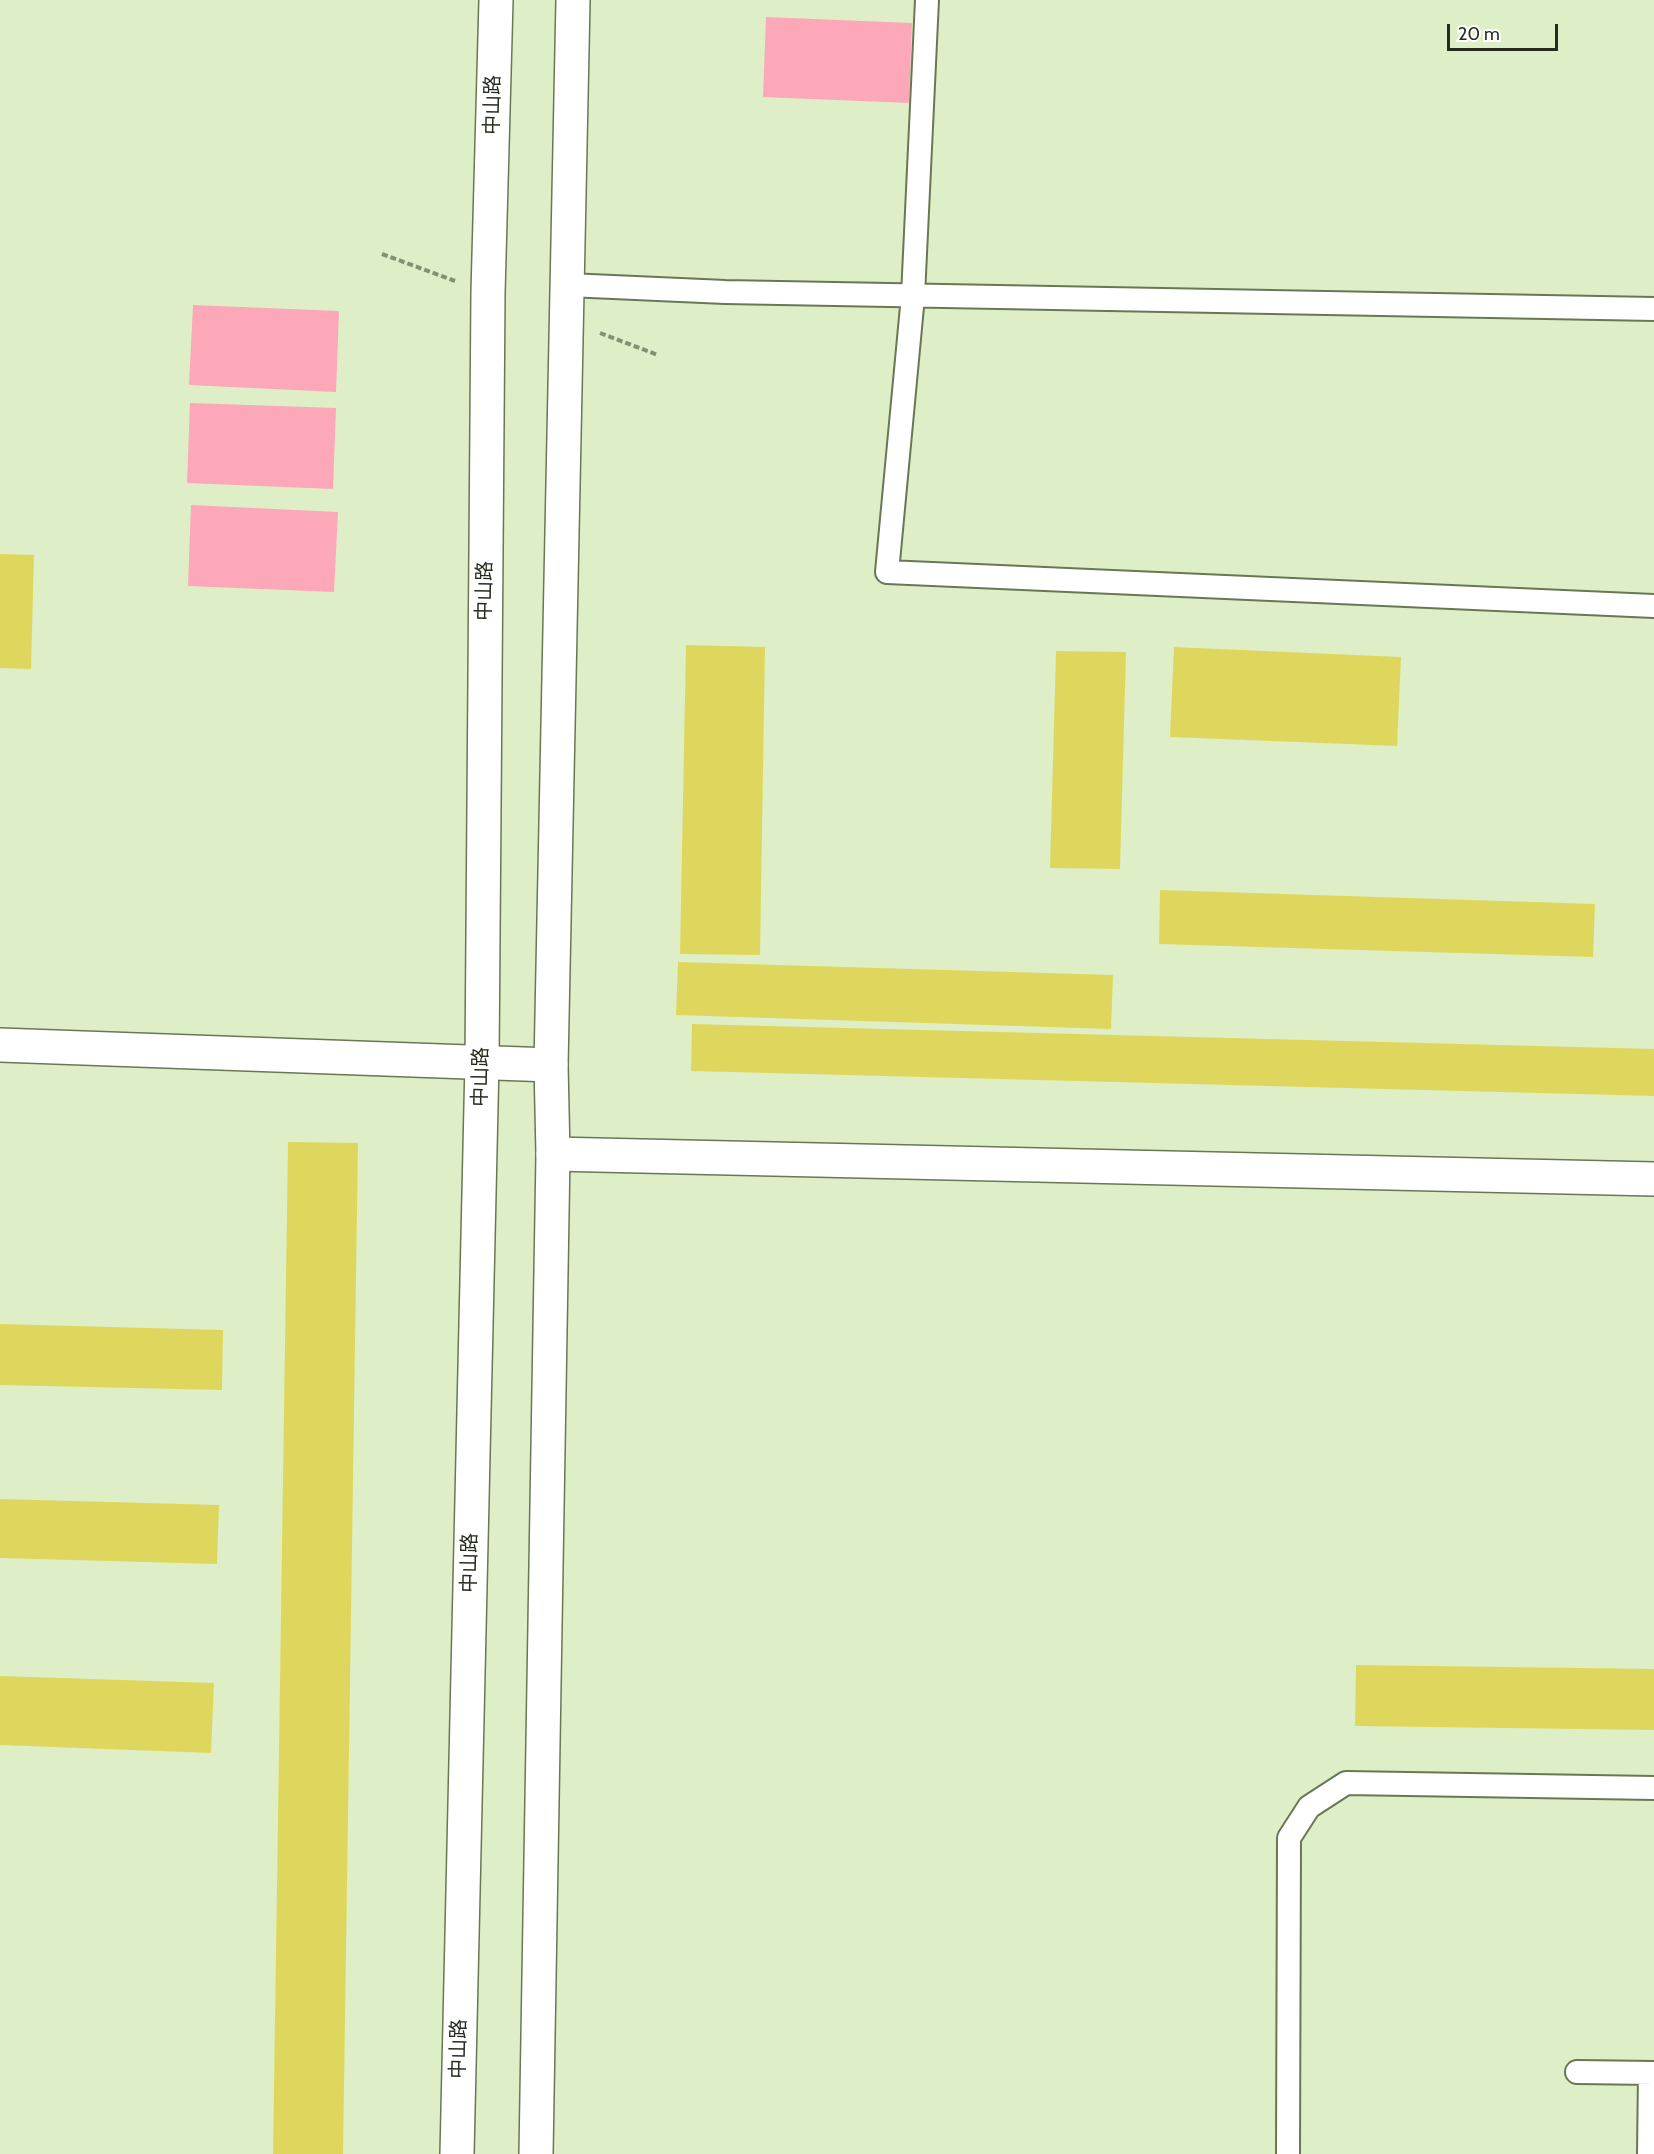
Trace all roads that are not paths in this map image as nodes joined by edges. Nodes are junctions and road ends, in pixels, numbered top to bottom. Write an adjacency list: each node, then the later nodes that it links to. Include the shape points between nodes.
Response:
1 (496, 0): 9 (main road, 中山路, via 488,293)
2 (573, 0): 4 (main road)
3 (927, 0): 5 (lane)
4 (568, 285): 5 (lane); 10 (main road)
5 (913, 296): 6 (lane); 7 (lane, via 887,572)
6 (1654, 309)
7 (1654, 606)
8 (0, 1046): 9 (main road)
9 (482, 1062): 10 (main road); 16 (main road, 中山路)
10 (551, 1065): 11 (main road)
11 (553, 1154): 12 (main road); 17 (main road)
12 (1654, 1179)
13 (1654, 1788): 18 (lane, via 1346,1783 1309,1807 1289,1838)
14 (1577, 2072): 15 (lane)
15 (1652, 2073): 19 (lane)
16 (457, 2154)
17 (536, 2154)
18 (1288, 2154)
19 (1649, 2154)

